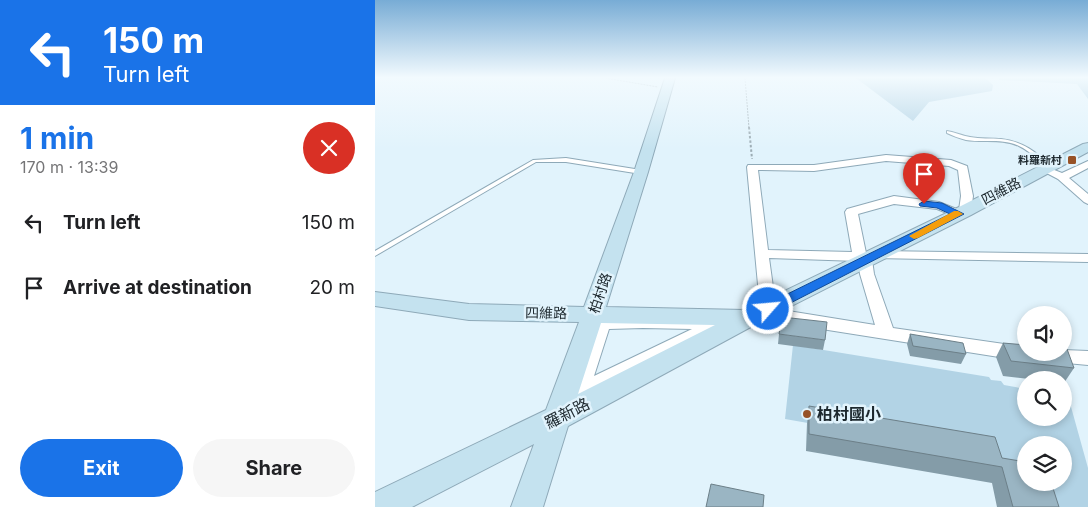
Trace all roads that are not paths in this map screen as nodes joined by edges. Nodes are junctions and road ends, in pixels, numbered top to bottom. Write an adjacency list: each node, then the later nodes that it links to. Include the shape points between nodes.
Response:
1 (663, 102): 6 (street, 柏村路)
2 (949, 132): 5 (lane, via 962,138 1020,144)
3 (1088, 146): 5 (street, 四維路)
4 (1087, 166): 7 (street)
5 (1046, 168): 7 (street); 9 (street, 四維路)
6 (641, 172): 10 (lane, via 566,160 535,161); 15 (street, 柏村路)
7 (1062, 177): 8 (street)
8 (1088, 200)
9 (962, 212): 11 (street, via 967,196 963,168 951,163 886,158 814,168 752,167); 12 (street, 四維路); 12 (street, via 894,200 851,212)
10 (375, 254)
11 (761, 254): 12 (street); 16 (street)
12 (869, 257): 13 (street); 16 (street, 四維路); 17 (street, via 867,274)
13 (1088, 258)
14 (375, 299): 15 (street, 四維路, via 469,312)
15 (592, 314): 16 (street, 四維路); 20 (street, 柏村路)
16 (758, 314): 17 (street); 20 (street, 羅新路)
17 (886, 333): 18 (street, via 1000,351)
18 (1088, 358)
19 (579, 390): 19 (street, via 602,324 709,324 705,330 582,392)
20 (557, 418): 21 (street, 羅新路); 22 (street, 柏村路)
21 (379, 507)
22 (527, 507)

